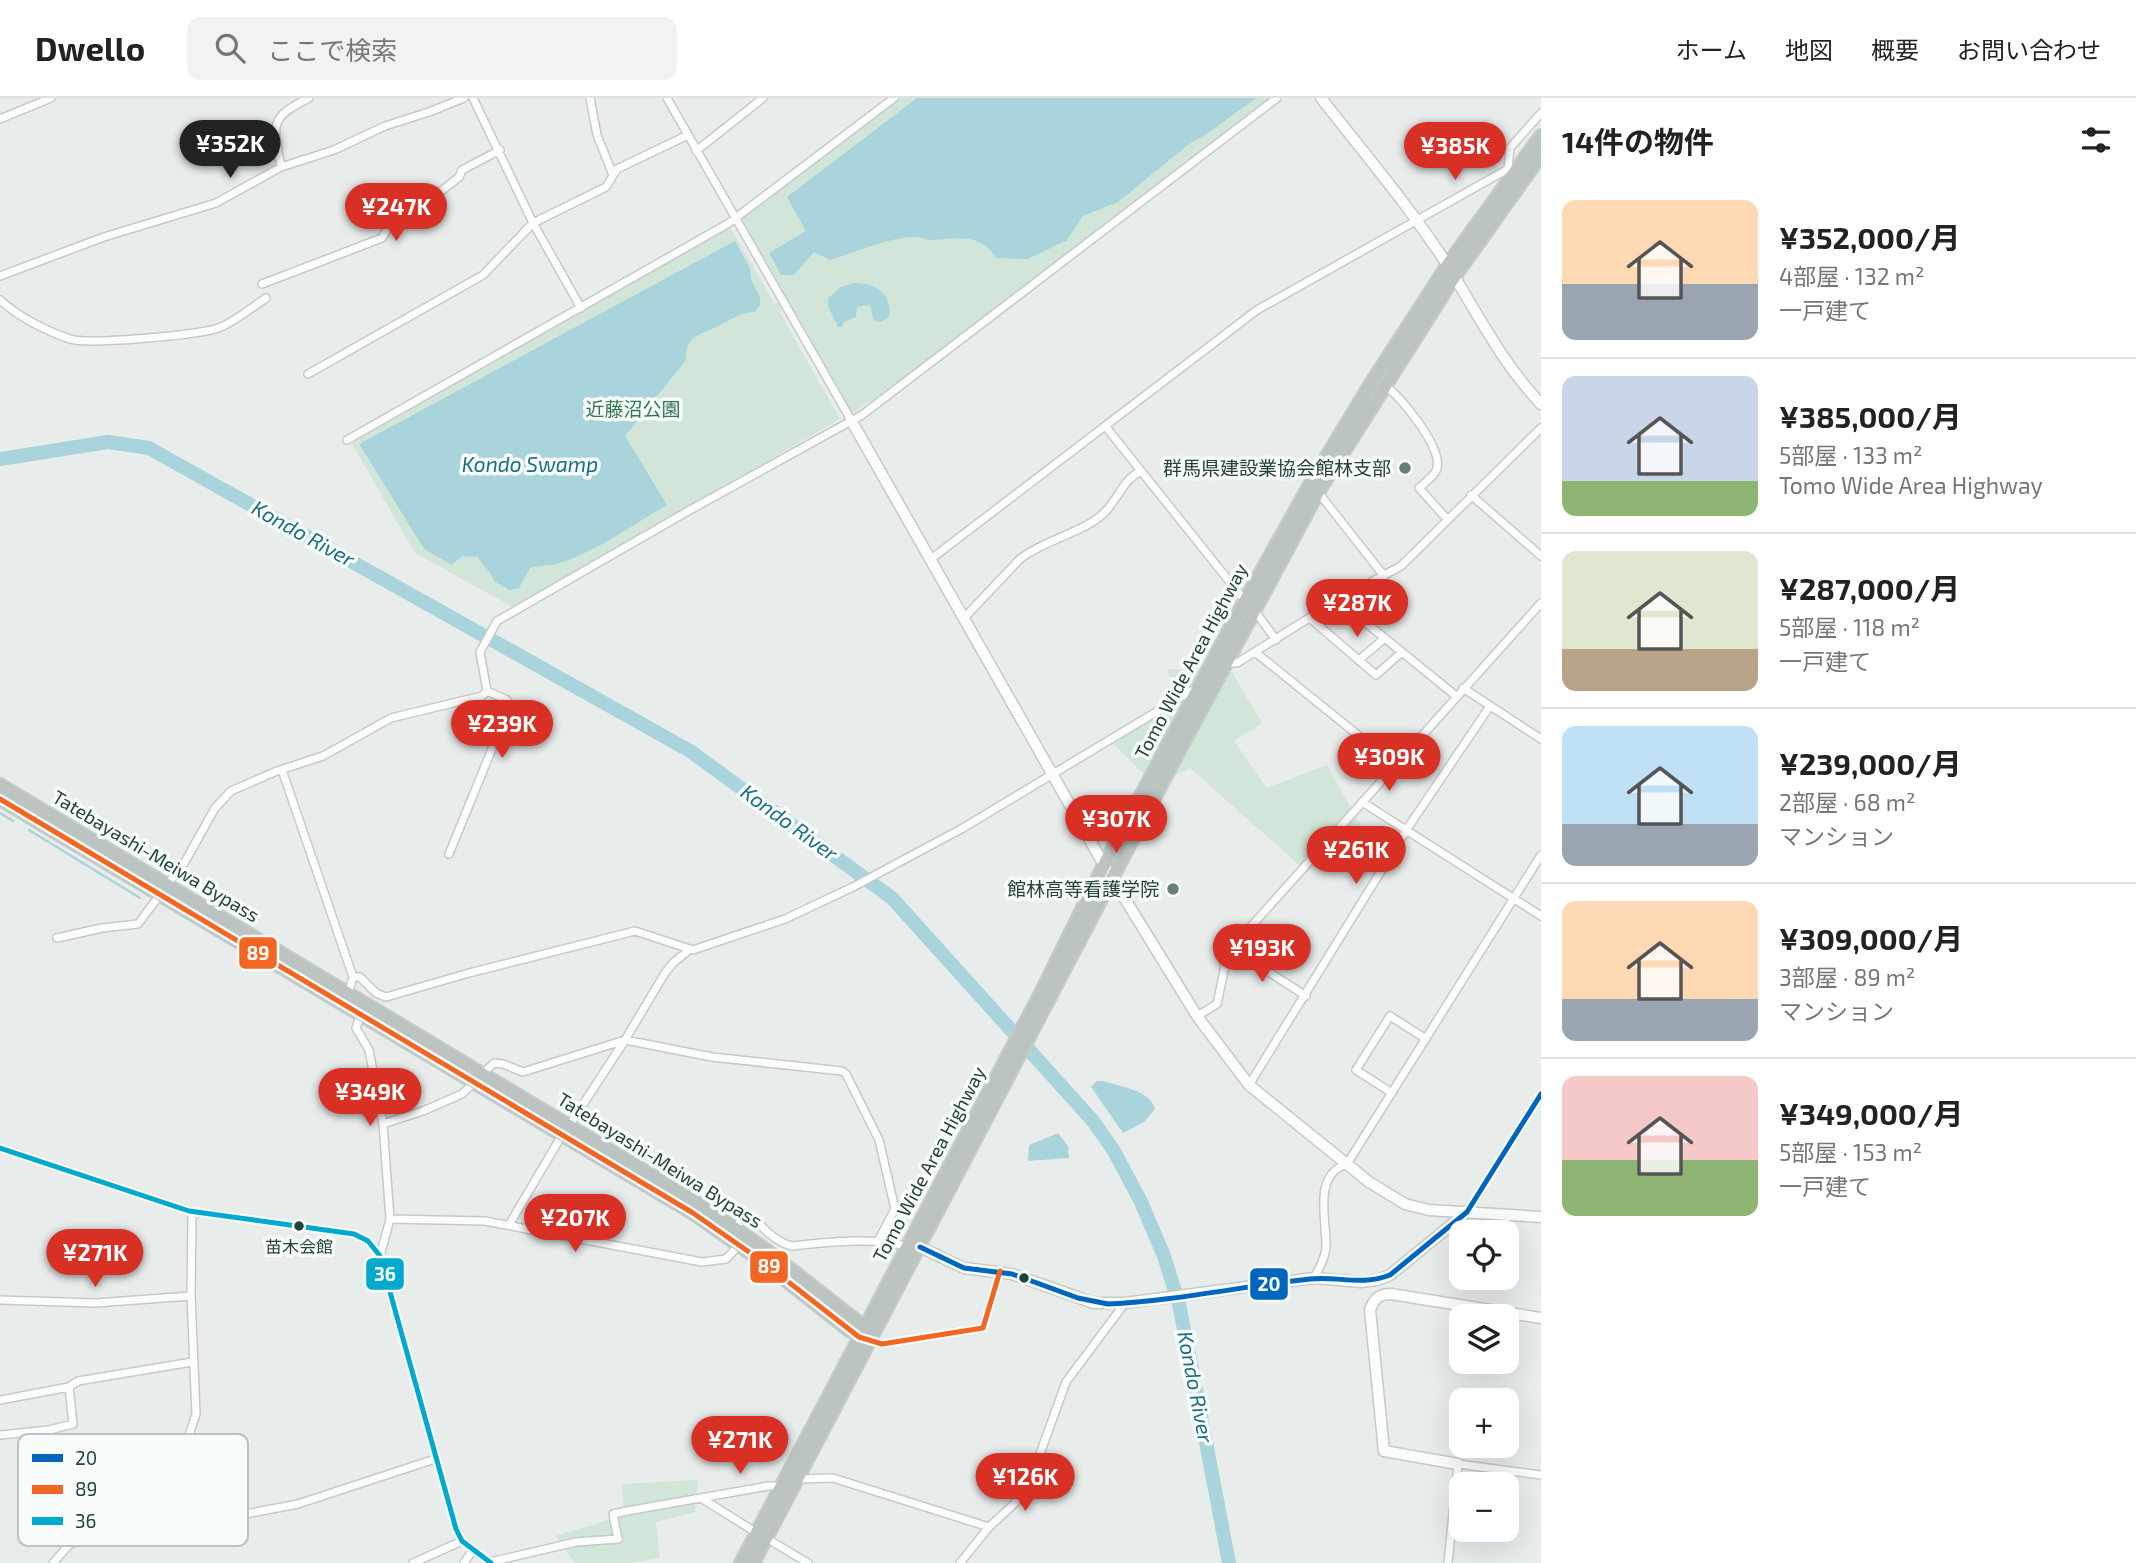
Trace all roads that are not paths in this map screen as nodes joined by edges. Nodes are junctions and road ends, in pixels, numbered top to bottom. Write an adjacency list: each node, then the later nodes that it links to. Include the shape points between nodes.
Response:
1 (51, 98): 12 (street)
2 (309, 98): 18 (street, via 283,113 275,126)
3 (464, 98): 18 (street)
4 (473, 98): 15 (street)
5 (590, 98): 19 (street, via 597,135)
6 (667, 98): 13 (street)
7 (763, 98): 16 (street)
8 (894, 98): 20 (street)
9 (1277, 98): 33 (street)
10 (1321, 98): 21 (street)
11 (1541, 115): 21 (street, via 1510,148 1508,169)
12 (0, 119)
13 (686, 136): 16 (street); 19 (street)
14 (1541, 136): 24 (highway, Tomo Wide Area Highway)
15 (500, 150): 22 (street); 26 (street, via 462,170 440,192 395,217 382,238)
16 (696, 151): 20 (street)
17 (1541, 155): 24 (highway, Tomo Wide Area Highway)
18 (281, 167): 25 (street, via 216,203)
19 (613, 175): 22 (street, via 607,187)
20 (735, 219): 29 (street); 33 (street)
21 (1415, 221): 24 (street); 34 (street, via 1257,310)
22 (534, 223): 29 (street); 30 (street, via 483,275)
23 (0, 265): 25 (street)
24 (1451, 272): 31 (highway, Tomo Wide Area Highway); 32 (street, via 1512,371); 45 (highway, Tomo Wide Area Highway, via 1365,394)
25 (2, 275)
26 (262, 284)
27 (266, 298): 28 (street, via 208,332 73,340 14,312)
28 (0, 300)
29 (581, 308): 36 (street)
30 (308, 374)
31 (1384, 385): 38 (highway, Tomo Wide Area Highway); 40 (street, via 1406,405 1435,453 1438,467 1419,488)
32 (1541, 404)
33 (851, 420): 42 (street); 57 (street, via 495,623 480,652)
34 (1106, 427): 37 (street); 42 (street)
35 (1541, 428): 39 (street)
36 (347, 440)
37 (1141, 471): 45 (street); 48 (street, via 1130,477 1105,512 1020,559)
38 (1318, 492): 43 (street); 47 (highway, Tomo Wide Area Highway)
39 (1471, 495): 40 (street); 41 (street)
40 (1447, 519): 43 (street, via 1401,566)
41 (1541, 556)
42 (931, 559): 48 (street)
43 (1384, 576): 44 (street)
44 (1338, 600): 49 (street); 50 (street)
45 (1244, 601): 58 (highway, Tomo Wide Area Highway)
46 (1541, 603): 56 (street)
47 (1255, 611): 51 (street); 55 (highway, Tomo Wide Area Highway)
48 (964, 618): 64 (street)
49 (1311, 619): 51 (street); 54 (street)
50 (1385, 638): 53 (street); 54 (street)
51 (1276, 640): 52 (street)
52 (1255, 652): 55 (street, via 1237,663); 62 (street)
53 (1402, 652): 54 (street, via 1376,675); 59 (street)
54 (1359, 660)
55 (1226, 663): 72 (highway, Tomo Wide Area Highway)
56 (1463, 688): 59 (street); 60 (street)
57 (486, 691): 63 (street, via 459,703 391,718 323,756); 69 (street, via 510,705)
58 (1198, 691): 64 (street); 71 (highway, Tomo Wide Area Highway)
59 (1456, 696): 62 (street)
60 (1490, 706): 61 (street); 68 (street)
61 (1541, 739)
62 (1395, 765): 67 (street)
63 (282, 769): 73 (street, via 231,791 215,808); 79 (street)
64 (1052, 774): 71 (street); 78 (street, via 855,886 785,919)
65 (0, 785): 73 (highway, Tatebayashi-Meiwa Bypass)
66 (0, 799): 73 (highway, Tatebayashi-Meiwa Bypass)
67 (1362, 802): 68 (street); 77 (street)
68 (1406, 829): 74 (street); 81 (street)
69 (449, 854)
70 (1541, 855): 74 (street)
71 (1104, 864): 72 (street); 84 (highway, Tomo Wide Area Highway)
72 (1113, 878): 83 (street); 84 (highway, Tomo Wide Area Highway)
73 (164, 889): 76 (street, via 138,924); 80 (highway, Tatebayashi-Meiwa Bypass); 82 (highway, Tatebayashi-Meiwa Bypass)
74 (1514, 898): 75 (street); 85 (street)
75 (1541, 916)
76 (57, 938)
77 (1233, 949): 81 (street); 83 (street, via 1217,1004)
78 (689, 950): 79 (street, via 635,931 386,997 360,977); 86 (street, via 665,973)
79 (353, 977): 80 (street)
80 (348, 994): 88 (highway, Tatebayashi-Meiwa Bypass)
81 (1306, 996): 89 (street)
82 (360, 1013): 88 (highway, Tatebayashi-Meiwa Bypass); 92 (street, via 357,1033 369,1051)
83 (1197, 1016): 89 (street)
84 (1028, 1028): 87 (highway, Tomo Wide Area Highway)
85 (1426, 1039): 90 (street); 90 (street, via 1390,1016 1356,1070)
86 (625, 1040): 88 (street, via 523,1072 498,1063); 93 (street); 104 (street, via 701,1055 845,1072 879,1140 895,1209)
87 (1016, 1052): 106 (highway, Tomo Wide Area Highway); 107 (highway, Tomo Wide Area Highway)
88 (479, 1078): 92 (street, via 462,1094); 93 (highway, Tatebayashi-Meiwa Bypass)
89 (1249, 1085): 95 (street)
90 (1392, 1093): 95 (street)
91 (1541, 1094): 97 (street)
92 (383, 1124): 99 (street)
93 (566, 1131): 100 (street); 101 (highway, Tatebayashi-Meiwa Bypass, via 634,1164); 105 (highway, Tatebayashi-Meiwa Bypass)
94 (0, 1148): 96 (street)
95 (1347, 1164): 97 (street, via 1405,1204); 110 (street, via 1328,1177 1325,1187 1325,1257)
96 (189, 1211): 102 (street); 111 (street)
97 (1467, 1212): 98 (street); 110 (street, via 1390,1275 1361,1282)
98 (1541, 1217)
99 (390, 1219): 100 (street); 103 (street)
100 (509, 1225): 105 (street, via 702,1262 726,1259)
101 (735, 1228): 104 (street, via 747,1214 786,1245); 115 (highway, Tatebayashi-Meiwa Bypass, via 798,1273)
102 (364, 1237): 103 (street); 108 (street)
103 (383, 1238): 108 (street)
104 (878, 1241): 106 (street)
105 (740, 1244): 115 (highway, Tatebayashi-Meiwa Bypass)
106 (906, 1247): 115 (highway, Tomo Wide Area Highway)
107 (920, 1247): 109 (street, via 964,1268); 115 (highway, Tomo Wide Area Highway)
108 (380, 1256): 121 (street)
109 (1000, 1272): 113 (street, via 1094,1303); 115 (street, via 983,1328 882,1344)
110 (1314, 1278): 113 (street)
111 (191, 1296): 112 (street, via 95,1303); 116 (street)
112 (0, 1300)
113 (1125, 1304): 128 (street, via 1066,1382 1028,1487)
114 (1541, 1318): 122 (street, via 1391,1294 1373,1302 1370,1310 1384,1451)
115 (864, 1335): 124 (highway, Tomo Wide Area Highway); 125 (highway, Tomo Wide Area Highway)
116 (192, 1362): 117 (street, via 78,1381); 119 (street, via 197,1408)
117 (69, 1387): 118 (street); 120 (street, via 73,1424)
118 (0, 1400)
119 (189, 1434)
120 (0, 1435)
121 (435, 1459): 127 (street, via 298,1504); 130 (street)
122 (1458, 1464): 123 (street); 141 (street)
123 (1541, 1475)
124 (797, 1479): 128 (street, via 833,1478); 129 (highway, Tomo Wide Area Highway)
125 (782, 1486): 126 (street); 129 (highway, Tomo Wide Area Highway)
126 (701, 1497): 129 (street); 136 (street, via 613,1514 618,1539 576,1542)
127 (248, 1514)
128 (989, 1527): 140 (street)
129 (762, 1536): 137 (highway, Tomo Wide Area Highway); 138 (highway, Tomo Wide Area Highway); 139 (street)
130 (462, 1541): 132 (street); 134 (street)
131 (68, 1546): 133 (street)
132 (472, 1551): 135 (street); 136 (street)
133 (53, 1563)
134 (413, 1563)
135 (464, 1563)
136 (490, 1563)
137 (741, 1563)
138 (753, 1563)
139 (808, 1563)
140 (960, 1563)
141 (1448, 1563)

